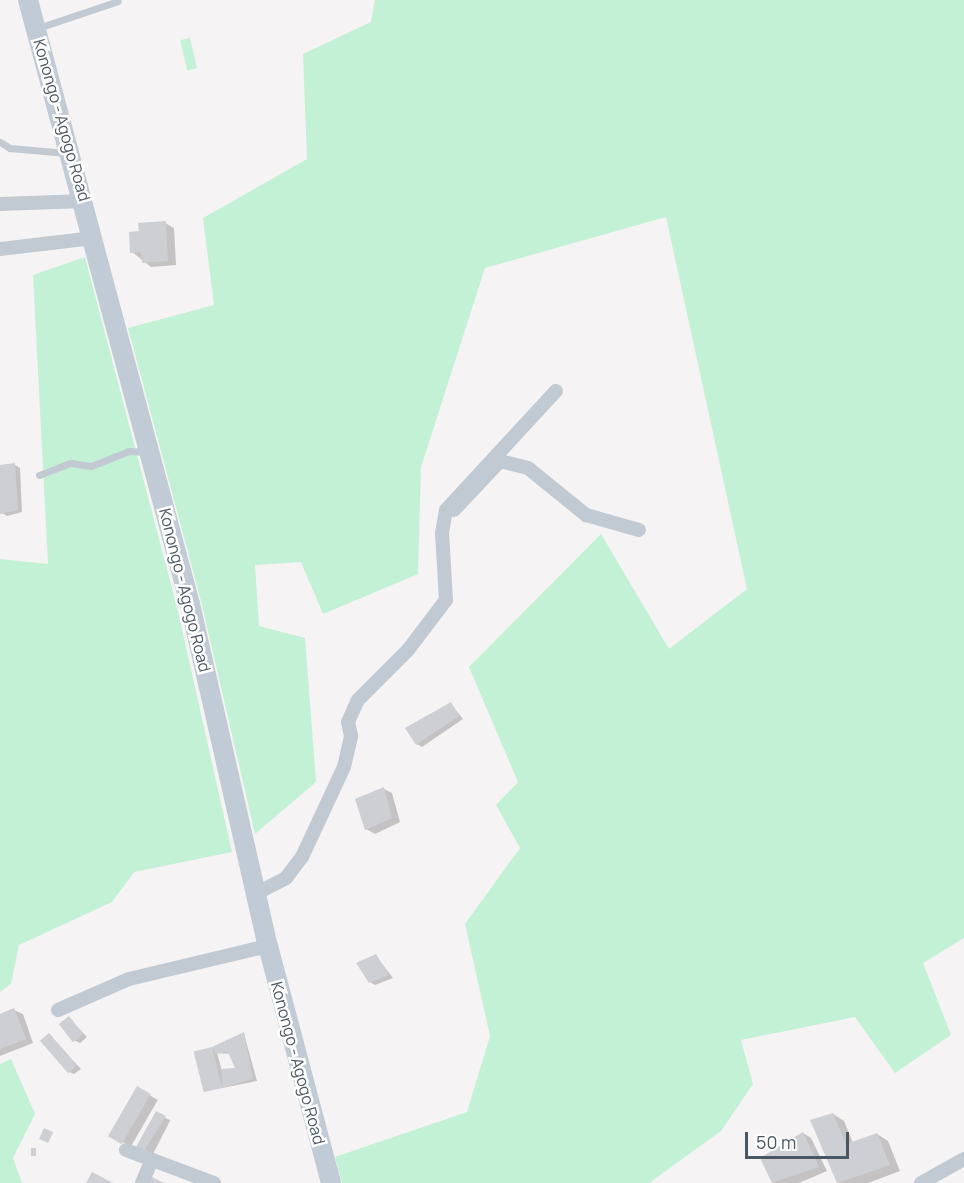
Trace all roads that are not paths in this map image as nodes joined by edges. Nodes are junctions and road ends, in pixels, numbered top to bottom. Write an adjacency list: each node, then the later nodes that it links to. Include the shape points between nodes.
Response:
1 (28, 0): 3 (main road, Konongo - Agogo Road)
2 (118, 1): 3 (lane)
3 (36, 28): 5 (main road, Konongo - Agogo Road)
4 (0, 142): 5 (lane, via 10,148)
5 (72, 153): 6 (main road, Konongo - Agogo Road)
6 (85, 201): 7 (street); 8 (main road, Konongo - Agogo Road)
7 (0, 204)
8 (93, 238): 9 (street); 11 (main road, Konongo - Agogo Road)
9 (0, 249)
10 (556, 392): 15 (street, via 446,510 442,533 446,600 408,650 358,700 348,722 351,736 344,767 302,857 286,878)
11 (150, 452): 12 (lane, via 129,451 99,464 71,463); 15 (main road, Konongo - Agogo Road)
12 (39, 475)
13 (453, 511): 14 (street, via 500,461 528,468 586,515)
14 (639, 530)
15 (255, 894): 16 (main road, Konongo - Agogo Road)
16 (268, 946): 17 (street, via 129,979); 23 (main road, Konongo - Agogo Road)
17 (58, 1010)
18 (126, 1150): 20 (street)
19 (964, 1159): 24 (street)
20 (152, 1160): 21 (street); 22 (street)
21 (142, 1183)
22 (214, 1183)
23 (331, 1183)
24 (921, 1183)

